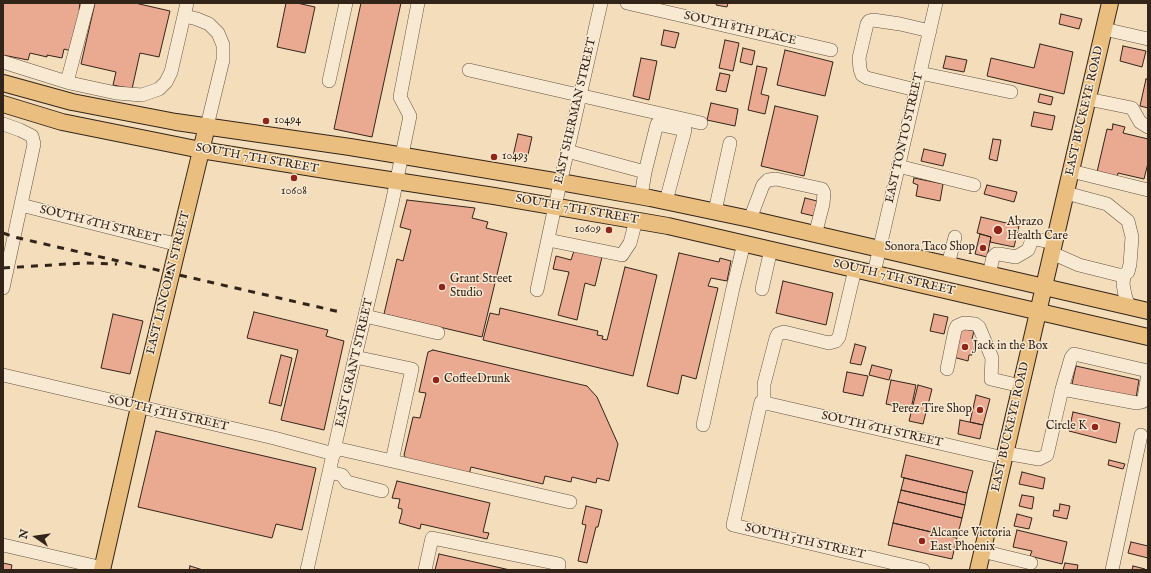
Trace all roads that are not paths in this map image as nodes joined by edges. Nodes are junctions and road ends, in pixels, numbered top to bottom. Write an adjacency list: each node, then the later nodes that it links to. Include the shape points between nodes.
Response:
1 (88, 3): 17 (street)
2 (346, 3): 16 (street)
3 (418, 3): 31 (street, EAST GRANT STREET, via 400,97 410,116)
4 (601, 3): 21 (street, EAST SHERMAN STREET)
5 (627, 3): 12 (street, SOUTH 8TH PLACE)
6 (936, 3): 10 (street, EAST TONTO STREET)
7 (1110, 3): 9 (main road, EAST BUCKEYE ROAD)
8 (186, 9): 17 (street, via 171,72 159,89 142,95); 26 (street, EAST LINCOLN STREET, via 218,33 222,45 223,60)
9 (1104, 29): 11 (street); 22 (main road, EAST BUCKEYE ROAD)
10 (930, 31): 15 (street, EAST TONTO STREET); 19 (street, via 873,20 866,24 859,58 862,74 867,78)
11 (1148, 39)
12 (831, 50)
13 (3, 62): 17 (street)
14 (469, 70): 21 (street)
15 (920, 73): 19 (street, EAST TONTO STREET); 20 (street)
16 (328, 81)
17 (67, 82)
18 (10, 85): 26 (main road, SOUTH 7TH STREET, via 97,108)
19 (916, 90): 32 (street, EAST TONTO STREET)
20 (1011, 92)
21 (580, 96): 24 (street); 30 (street, EAST SHERMAN STREET)
22 (1088, 99): 27 (street, via 1132,108 1140,122); 33 (main road, EAST BUCKEYE ROAD)
23 (9, 106): 29 (main road, SOUTH 7TH STREET, via 62,122)
24 (700, 123)
25 (3, 124): 42 (street, via 32,136 34,144)
26 (207, 126): 29 (main road, EAST LINCOLN STREET); 31 (main road, SOUTH 7TH STREET)
27 (1148, 127)
28 (730, 143): 44 (street)
29 (201, 150): 35 (main road, SOUTH 7TH STREET); 51 (main road, EAST LINCOLN STREET)
30 (567, 151): 34 (street); 36 (street, EAST SHERMAN STREET)
31 (402, 156): 35 (street, EAST GRANT STREET); 36 (main road, SOUTH 7TH STREET)
32 (898, 166): 37 (street); 54 (street, EAST TONTO STREET)
33 (1071, 171): 38 (street); 39 (main road, EAST BUCKEYE ROAD)
34 (645, 172): 40 (street); 41 (street, via 657,124 685,130)
35 (397, 181): 43 (main road, SOUTH 7TH STREET); 67 (street, EAST GRANT STREET)
36 (560, 182): 40 (main road, SOUTH 7TH STREET); 43 (street, EAST SHERMAN STREET)
37 (974, 185)
38 (1148, 190)
39 (1066, 193): 52 (main road, EAST BUCKEYE ROAD); 59 (street, via 1107,204 1128,221 1132,244 1128,272)
40 (641, 196): 41 (main road, SOUTH 7TH STREET)
41 (666, 201): 44 (main road, SOUTH 7TH STREET)
42 (21, 205): 51 (street, SOUTH 6TH STREET); 60 (street)
43 (555, 206): 46 (main road, SOUTH 7TH STREET); 49 (street, EAST SHERMAN STREET)
44 (714, 211): 45 (main road, SOUTH 7TH STREET)
45 (750, 219): 47 (main road, SOUTH 7TH STREET); 47 (street, via 763,184 768,180 776,179 822,189 823,204); 50 (main road)
46 (636, 220): 49 (street, via 630,243 622,255); 50 (main road, SOUTH 7TH STREET)
47 (815, 235): 54 (main road, SOUTH 7TH STREET)
48 (955, 237): 55 (street)
49 (548, 240): 63 (street, EAST SHERMAN STREET)
50 (744, 243): 53 (main road, SOUTH 7TH STREET); 79 (street)
51 (179, 245): 78 (main road, EAST LINCOLN STREET)
52 (1053, 248): 58 (street, via 1036,239 1032,240 1028,250 1016,257 996,254); 59 (street, via 1079,265); 61 (main road, EAST BUCKEYE ROAD)
53 (771, 249): 56 (main road, SOUTH 7TH STREET); 62 (street)
54 (880, 250): 55 (main road, SOUTH 7TH STREET); 57 (street, EAST TONTO STREET)
55 (948, 265): 58 (main road, SOUTH 7TH STREET)
56 (855, 269): 57 (main road, SOUTH 7TH STREET); 77 (street, via 836,341 829,342 784,332 778,334 764,384)
57 (874, 273): 65 (main road, SOUTH 7TH STREET)
58 (989, 275): 61 (main road, SOUTH 7TH STREET)
59 (1124, 275): 64 (street, via 1124,290)
60 (3, 288)
61 (1044, 288): 64 (main road, SOUTH 7TH STREET); 65 (main road, EAST BUCKEYE ROAD)
62 (762, 289)
63 (537, 290)
64 (1129, 307): 66 (main road, SOUTH 7TH STREET)
65 (1038, 312): 69 (main road, SOUTH 7TH STREET); 75 (main road, EAST BUCKEYE ROAD)
66 (1148, 312)
67 (365, 316): 68 (street); 70 (street, EAST GRANT STREET)
68 (438, 333)
69 (1148, 337)
70 (356, 357): 81 (street, EAST GRANT STREET); 83 (street, via 412,369)
71 (947, 369): 75 (street, via 957,326 964,323 975,324 979,327 992,358 990,379)
72 (1148, 371): 76 (street, SOUTH 6TH STREET, via 1074,354)
73 (1148, 374): 76 (street, via 1144,398 1142,402 1137,403)
74 (3, 375): 78 (street, SOUTH 5TH STREET)
75 (1021, 386): 82 (main road, EAST BUCKEYE ROAD)
76 (1062, 388): 82 (street, SOUTH 6TH STREET, via 1047,455 1040,459)
77 (764, 403): 82 (street, SOUTH 6TH STREET); 94 (street, SOUTH 5TH STREET, via 733,525)
78 (139, 407): 81 (street, SOUTH 5TH STREET); 90 (main road, EAST LINCOLN STREET)
79 (703, 425)
80 (1141, 435): 96 (street)
81 (334, 451): 83 (street, SOUTH 5TH STREET); 84 (street, EAST GRANT STREET)
82 (1004, 456): 88 (main road, EAST BUCKEYE ROAD)
83 (392, 461): 86 (street, SOUTH 5TH STREET)
84 (330, 472): 85 (street, via 342,475 347,482); 91 (street, EAST GRANT STREET)
85 (382, 491)
86 (570, 502)
87 (3, 545): 90 (street)
88 (982, 550): 89 (street); 95 (main road, EAST BUCKEYE ROAD)
89 (1031, 562)
90 (103, 569)
91 (307, 570)
92 (425, 570): 93 (street, via 432,538 559,564)
93 (558, 570)
94 (923, 570)
95 (978, 570)
96 (1112, 570)

